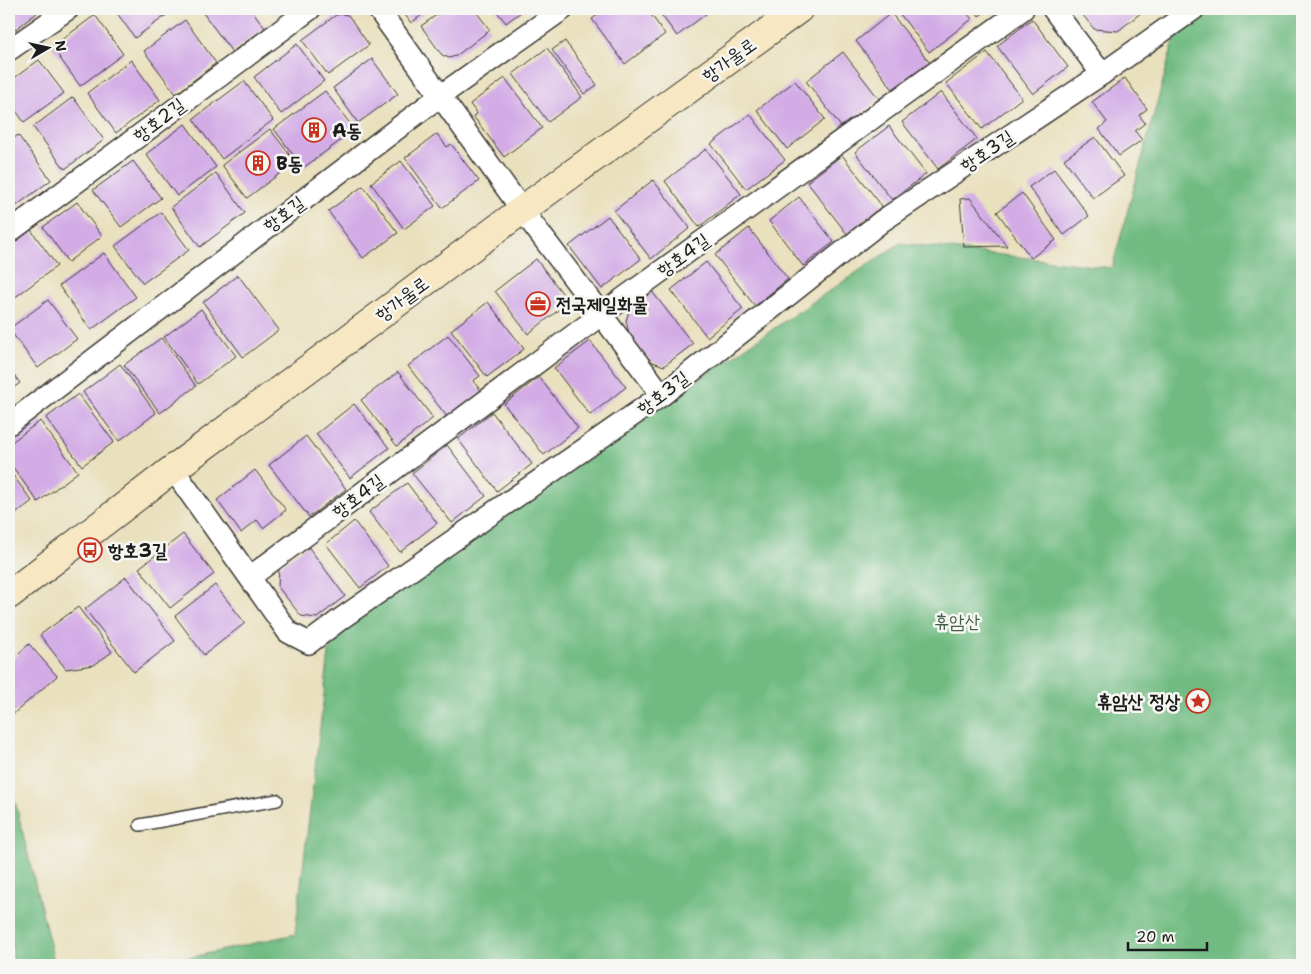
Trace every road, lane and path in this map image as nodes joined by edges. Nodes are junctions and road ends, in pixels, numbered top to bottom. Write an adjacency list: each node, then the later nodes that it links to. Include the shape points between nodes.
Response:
1 (68, 9): 9 (street)
2 (310, 9): 13 (street, 항호2길)
3 (378, 9): 11 (street)
4 (563, 9): 11 (street, 항호길)
5 (799, 9): 12 (main road, 항가울로)
6 (1023, 9): 14 (street, 항호4길)
7 (1053, 9): 10 (street)
8 (1194, 9): 10 (street, 항호3길)
9 (9, 50)
10 (1102, 74): 15 (street, 항호3길, via 882,221)
11 (440, 96): 12 (street); 16 (street, 항호길)
12 (522, 210): 14 (street); 17 (main road, 항가울로)
13 (9, 232)
14 (602, 314): 15 (street); 18 (street, 항호4길)
15 (662, 395): 18 (street, 항호3길, via 310,643 288,632)
16 (9, 424)
17 (173, 469): 18 (street, 항호3길); 19 (main road, 항가울로)
18 (250, 577)
19 (9, 595)
20 (277, 800): 21 (lane)
21 (140, 824)

